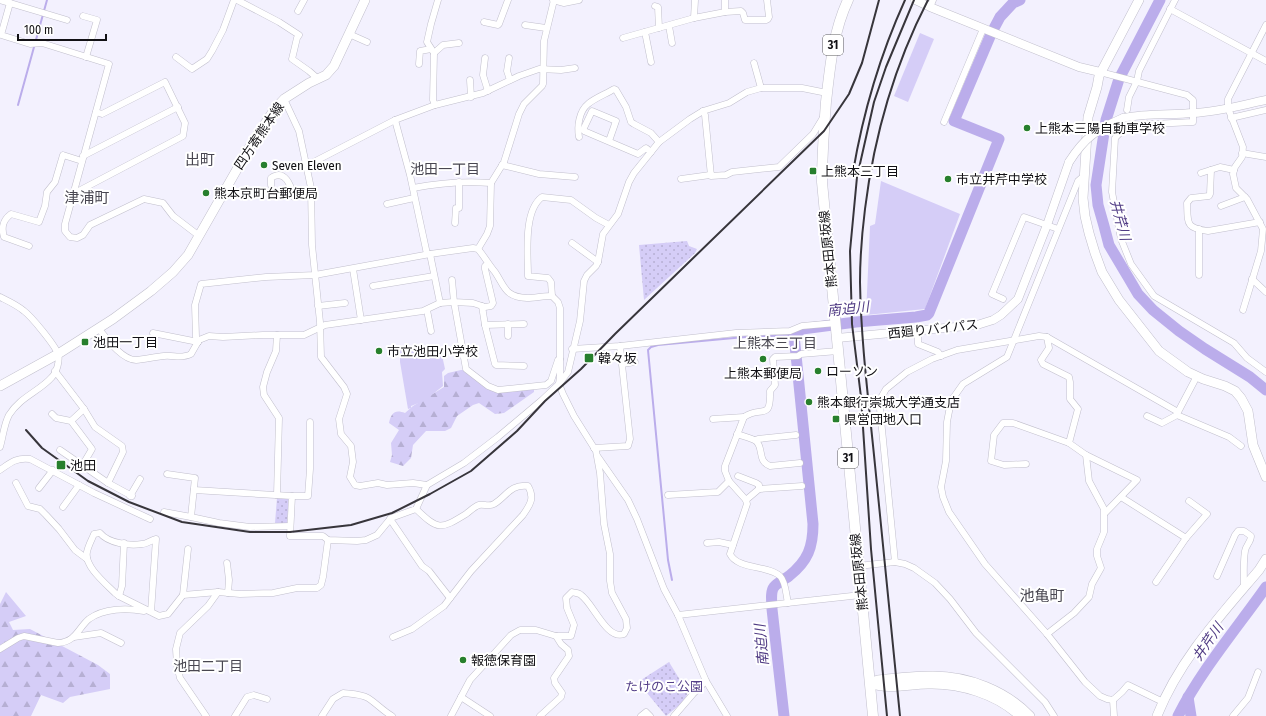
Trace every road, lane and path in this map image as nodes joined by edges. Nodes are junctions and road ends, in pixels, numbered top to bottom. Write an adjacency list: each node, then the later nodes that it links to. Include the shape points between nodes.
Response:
1 (0, 0): 16 (street)
2 (236, 0): 41 (street, via 207,59 192,69); 51 (street, via 280,22 299,35 292,59)
3 (304, 0): 20 (street)
4 (365, 0): 33 (main road, 四方寄熊本線)
5 (438, 0): 38 (street, via 427,42)
6 (508, 0): 25 (street, via 498,26)
7 (554, 0): 8 (street, via 564,3); 29 (street)
8 (579, 0)
9 (695, 0): 23 (street)
10 (726, 0): 21 (street)
11 (767, 0): 21 (street, via 769,17 766,20 744,20 741,11)
12 (848, 0): 57 (main road, 熊本田原坂線 / 31, via 833,48)
13 (915, 0): 17 (street)
14 (1139, 0): 50 (main road)
15 (1175, 0): 19 (street)
16 (10, 3): 24 (street); 40 (street, via 1,35 30,44 42,43)
17 (931, 4): 31 (street)
18 (655, 6): 30 (street, via 658,7)
19 (1170, 9): 39 (street); 54 (street)
20 (298, 11)
21 (725, 12): 23 (street)
22 (83, 16): 40 (street, via 97,20)
23 (694, 18): 28 (street)
24 (67, 20)
25 (484, 22)
26 (525, 25): 29 (street)
27 (1266, 25): 39 (street)
28 (669, 26): 30 (street); 36 (street)
29 (546, 28): 49 (street)
30 (659, 28): 32 (street)
31 (985, 30): 50 (street, via 1079,67); 72 (street)
32 (645, 32): 34 (street); 45 (street)
33 (349, 34): 35 (street); 51 (main road, 四方寄熊本線, via 334,66 326,75)
34 (623, 38)
35 (367, 42)
36 (672, 42)
37 (459, 43): 38 (street, via 443,45)
38 (432, 51): 47 (street, via 420,52); 61 (street)
39 (1252, 52): 44 (street); 63 (street, via 1228,98)
40 (86, 57): 67 (street, via 109,64)
41 (176, 58)
42 (485, 58): 56 (street, via 483,75)
43 (509, 58): 53 (street, via 505,69)
44 (1266, 61)
45 (651, 62)
46 (754, 63): 55 (street)
47 (419, 64)
48 (575, 68): 49 (street)
49 (543, 69): 53 (street); 82 (street, via 542,86 524,104)
50 (1103, 73): 54 (street); 87 (main road, via 1088,117)
51 (317, 78): 59 (main road, 四方寄熊本線)
52 (470, 80): 58 (street)
53 (510, 80): 56 (street)
54 (1136, 81): 64 (street); 69 (street, via 1191,98)
55 (761, 88): 57 (street, via 802,88); 66 (street, via 729,103)
56 (488, 91): 58 (street)
57 (827, 93): 68 (main road, 熊本田原坂線 / 31)
58 (472, 97): 61 (street)
59 (284, 98): 81 (street, via 299,131); 106 (main road, 四方寄熊本線, via 252,143)
60 (1266, 100): 63 (street, 西廻りバイパス)
61 (435, 105): 71 (street)
62 (178, 107): 67 (street, via 165,82 102,114); 80 (street); 95 (street, via 185,124 183,136)
63 (1228, 108): 69 (street, 西廻りバイパス); 70 (street)
64 (1127, 110)
65 (1266, 110): 70 (street)
66 (703, 111): 76 (street); 86 (street)
67 (96, 112): 80 (street)
68 (825, 113): 86 (street, via 813,134 779,167); 132 (main road, 熊本田原坂線 / 31, via 822,182)
69 (1194, 113): 73 (street, 西廻りバイパス, via 1137,115)
70 (1231, 118): 78 (street, via 1243,148)
71 (395, 120): 81 (street); 93 (street)
72 (944, 122)
73 (1125, 123): 103 (street, 西廻りバイパス, bridge, via 1108,124 1078,148 1069,162); 157 (street, via 1115,138 1112,192 1121,239 1131,264 1154,296 1234,343 1247,358)
74 (587, 137): 76 (street, via 579,136 578,128 586,106 614,89 626,107 631,122 652,133)
75 (609, 141): 75 (street, via 583,130 592,111 616,121); 77 (street, via 638,154 646,148)
76 (659, 142): 77 (street)
77 (651, 152): 102 (street, via 634,173 618,214)
78 (1242, 153): 79 (street); 84 (street)
79 (1266, 157)
80 (83, 158): 95 (street); 108 (street, via 63,155 56,182 47,192 46,206 39,222 11,214 5,218 2,229 4,237)
81 (306, 166): 94 (street)
82 (502, 166): 88 (street, via 539,174); 91 (street)
83 (1211, 170): 84 (street, via 1220,167); 85 (street); 105 (street, via 1209,196 1191,198 1187,202 1188,223)
84 (1234, 170): 96 (street, via 1236,188)
85 (1201, 173)
86 (710, 175): 89 (street)
87 (1085, 175): 104 (street, via 1078,181); 158 (main road, via 1085,216 1102,272 1119,300 1159,351 1175,364)
88 (575, 177)
89 (681, 179)
90 (459, 182): 91 (street); 93 (street); 101 (street, via 459,208 456,208)
91 (491, 183): 109 (street, via 490,226)
92 (271, 185): 94 (street, via 271,178 281,175 287,179 294,197)
93 (413, 188): 97 (street)
94 (311, 192): 114 (street)
95 (73, 194): 106 (street, via 65,224 65,231 70,237 77,238 83,235 90,225 144,199 163,203 173,216)
96 (1245, 197): 99 (street); 100 (street)
97 (414, 198): 98 (street); 110 (street)
98 (387, 204)
99 (1221, 206)
100 (1260, 222): 105 (street, via 1208,231); 117 (street, via 1264,229 1263,242)
101 (455, 223)
102 (609, 225): 111 (street, via 602,234); 121 (street, via 571,200 542,197 539,199 532,212 527,235 528,276 548,278 551,282)
103 (1047, 225): 104 (street); 123 (street, via 1024,217 992,294); 139 (street, 西廻りバイパス, via 1018,298 1001,316 977,325)
104 (1058, 229): 145 (street)
105 (1199, 229): 115 (street)
106 (198, 235): 137 (main road, 四方寄熊本線, via 188,255 173,272)
107 (572, 243): 111 (street)
108 (29, 246)
109 (478, 249): 110 (street); 112 (street)
110 (428, 254): 113 (street); 116 (street)
111 (598, 262): 148 (street, via 584,281 580,321)
112 (488, 264): 121 (street, via 502,286 515,296); 128 (street, via 485,269 492,305)
113 (353, 269): 114 (street); 131 (street)
114 (315, 275): 127 (street); 146 (street, via 201,284 195,305)
115 (1199, 275)
116 (434, 276): 119 (street); 126 (street)
117 (1252, 279): 120 (street); 130 (street)
118 (452, 280): 124 (street)
119 (374, 286)
120 (1266, 292)
121 (552, 296): 152 (street, via 560,308)
122 (0, 297): 150 (street, via 24,311 37,323)
123 (1003, 299)
124 (454, 302): 126 (street); 128 (street); 152 (street, via 466,369 488,386 498,390 546,385 551,381 556,363)
125 (345, 303): 127 (street)
126 (440, 303): 129 (street)
127 (318, 306): 136 (street)
128 (482, 306): 135 (street)
129 (427, 310): 131 (street); 138 (street)
130 (1243, 310)
131 (361, 320): 136 (street)
132 (836, 323): 144 (main road, 熊本田原坂線 / 31); 147 (street, via 802,326 790,331 736,333)
133 (508, 324): 134 (street); 135 (street); 142 (street)
134 (524, 324)
135 (485, 325): 155 (street, via 496,365)
136 (320, 328): 141 (street, via 304,335); 190 (street, via 321,357 344,387 346,394 339,419 341,434 352,446 353,462 350,477 355,485)
137 (99, 329): 146 (street, via 113,346 134,360 188,356); 150 (main road, 四方寄熊本線)
138 (431, 331)
139 (918, 331): 144 (street, 西廻りバイパス); 151 (street, via 918,344 938,352)
140 (153, 333): 146 (street)
141 (277, 335): 146 (street, via 209,336); 196 (street, via 276,351 263,387 264,395 279,418)
142 (508, 336)
143 (1047, 337): 145 (street); 163 (street); 172 (street, via 1049,348 1041,360 1068,378 1070,399 1078,409)
144 (837, 338): 149 (main road, 熊本田原坂線 / 31)
145 (1013, 340): 151 (street, via 957,350); 233 (street, via 1007,357 963,384 951,401 941,487 949,512 986,564)
146 (198, 342)
147 (620, 346): 148 (street); 154 (street)
148 (572, 349): 159 (street, via 568,372)
149 (838, 351): 165 (street, via 775,357 775,385 770,391 771,404 764,411 749,413); 220 (main road, 熊本田原坂線 / 31)
150 (58, 354): 156 (street); 160 (main road, 四方寄熊本線)
151 (941, 356): 218 (street, via 907,372 882,396 880,409)
152 (560, 359): 159 (street)
153 (634, 362): 154 (street)
154 (622, 364): 176 (street, via 630,439 628,446)
155 (524, 366)
156 (55, 371): 161 (street); 174 (street, via 48,381 20,402 10,414 6,420)
157 (1266, 372)
158 (1197, 376): 163 (street); 185 (main road, via 1225,386 1242,398 1248,411 1253,445)
159 (559, 384): 176 (street, via 574,416); 190 (street, via 464,463)
160 (0, 386)
161 (84, 409): 167 (street); 189 (street, via 95,427 122,446 123,452)
162 (52, 414): 167 (street, via 56,418)
163 (1178, 414): 164 (street, via 1162,423); 173 (street, via 1229,437)
164 (1147, 416)
165 (744, 417): 166 (street); 169 (street)
166 (713, 419)
167 (71, 421): 180 (street, via 92,449)
168 (310, 422): 197 (street, via 308,496)
169 (737, 434): 171 (street); 187 (street, via 725,466)
170 (796, 435): 171 (street)
171 (755, 440): 178 (street, via 766,464 770,466)
172 (1069, 443): 177 (street); 179 (street, via 1013,423 1003,423 994,435 991,460 1004,465)
173 (1241, 446)
174 (0, 447)
175 (60, 450): 180 (street)
176 (596, 451): 232 (street, via 628,500 664,589); 234 (street, via 610,554 612,593 626,619 627,628 624,634 616,635 588,601 580,594 572,592 566,598 574,624 571,636)
177 (1086, 455): 199 (street, via 1137,480); 205 (street, via 1089,481)
178 (800, 463)
179 (1026, 464)
180 (82, 466): 189 (street)
181 (0, 470): 182 (street, via 22,458)
182 (53, 470): 191 (street); 193 (street)
183 (167, 474): 195 (street, via 195,478)
184 (738, 476): 194 (street, via 756,483)
185 (1266, 477)
186 (140, 479): 189 (street, via 131,496)
187 (729, 480): 198 (street, via 718,492); 200 (street)
188 (16, 483): 216 (street, via 28,506 40,509 59,528 75,550)
189 (108, 483)
190 (427, 484): 203 (street)
191 (79, 485): 202 (street); 207 (street)
192 (802, 486): 194 (street)
193 (39, 488)
194 (759, 489): 200 (street)
195 (194, 490): 196 (street); 206 (street)
196 (277, 495): 197 (street)
197 (292, 496): 209 (street)
198 (668, 496)
199 (1121, 496): 205 (street); 210 (street)
200 (746, 500): 214 (street, via 745,512)
201 (1189, 501): 210 (street, via 1207,514)
202 (63, 507)
203 (416, 509): 208 (street); 229 (street, via 433,524 450,524 479,505 490,506 496,503 508,491 520,485 528,486 531,491 530,505 523,515 471,571)
204 (164, 512): 206 (street)
205 (1105, 513): 233 (street, via 1104,532 1097,556 1101,568 1092,584 1089,597 1074,613)
206 (190, 517): 209 (street, via 250,526)
207 (150, 519)
208 (390, 519): 211 (street, via 377,535 366,540); 229 (street, via 422,566)
209 (290, 526): 211 (street, via 290,536 323,536)
210 (1186, 538): 222 (street)
211 (328, 540): 225 (street, via 323,578 317,588)
212 (124, 543): 216 (street, via 111,541 100,533 94,534); 227 (street, via 122,586); 231 (street, via 144,544 156,539)
213 (707, 543): 214 (street)
214 (733, 545): 230 (street, via 730,554 733,559 780,577 784,583)
215 (188, 549): 226 (street)
216 (87, 559): 227 (street, via 89,566)
217 (1266, 559): 223 (main road)
218 (895, 562): 220 (street); 260 (street, via 914,568 935,583 976,633 1045,702)
219 (227, 563): 225 (street)
220 (858, 566): 228 (main road, 熊本田原坂線 / 31)
221 (1217, 576): 223 (street, via 1235,535 1238,531 1244,531 1251,536 1251,540 1246,548 1244,561)
222 (1156, 582)
223 (1244, 589): 245 (main road, via 1188,656)
224 (218, 592): 225 (street); 226 (street); 246 (street, via 208,606 180,633 176,649 180,678)
225 (228, 593)
226 (183, 595): 231 (street, via 168,614 159,616)
227 (119, 596): 231 (street)
228 (861, 596): 230 (street); 241 (main road, 熊本田原坂線 / 31)
229 (450, 598): 236 (street, via 444,606 412,629)
230 (788, 603): 232 (street)
231 (151, 612): 235 (street, via 131,609 109,610 89,619)
232 (678, 615): 240 (street)
233 (1047, 634): 244 (street, via 1085,682 1100,696)
234 (556, 636): 242 (street, via 536,630 520,630 511,635 470,680); 252 (street, via 568,650 569,656 554,678 562,693)
235 (74, 637): 237 (street, via 101,633); 238 (street, via 58,643 24,636)
236 (393, 637)
237 (121, 643)
238 (0, 649)
239 (1258, 672): 263 (street, via 1248,698)
240 (706, 681): 255 (street); 256 (street)
241 (870, 684): 257 (main road, 熊本田原坂線 / 31); 258 (main road, via 879,687 952,685 975,690); 259 (main road, via 878,680 934,676 958,679 980,684 1004,695)
242 (461, 698): 250 (street); 251 (street)
243 (267, 699): 247 (street, via 254,695 247,697)
244 (1113, 700): 245 (street, via 1128,685); 261 (street)
245 (1163, 702): 262 (main road)
246 (206, 716)
247 (235, 716)
248 (322, 716): 249 (street, via 333,699 343,693 368,698)
249 (392, 716)
250 (452, 716)
251 (490, 716)
252 (540, 716)
253 (641, 716): 254 (street, via 646,712)
254 (650, 716)
255 (674, 716)
256 (727, 716)
257 (873, 716)
258 (1020, 716)
259 (1030, 716)
260 (1054, 716)
261 (1114, 716)
262 (1157, 716)
263 (1233, 716)

